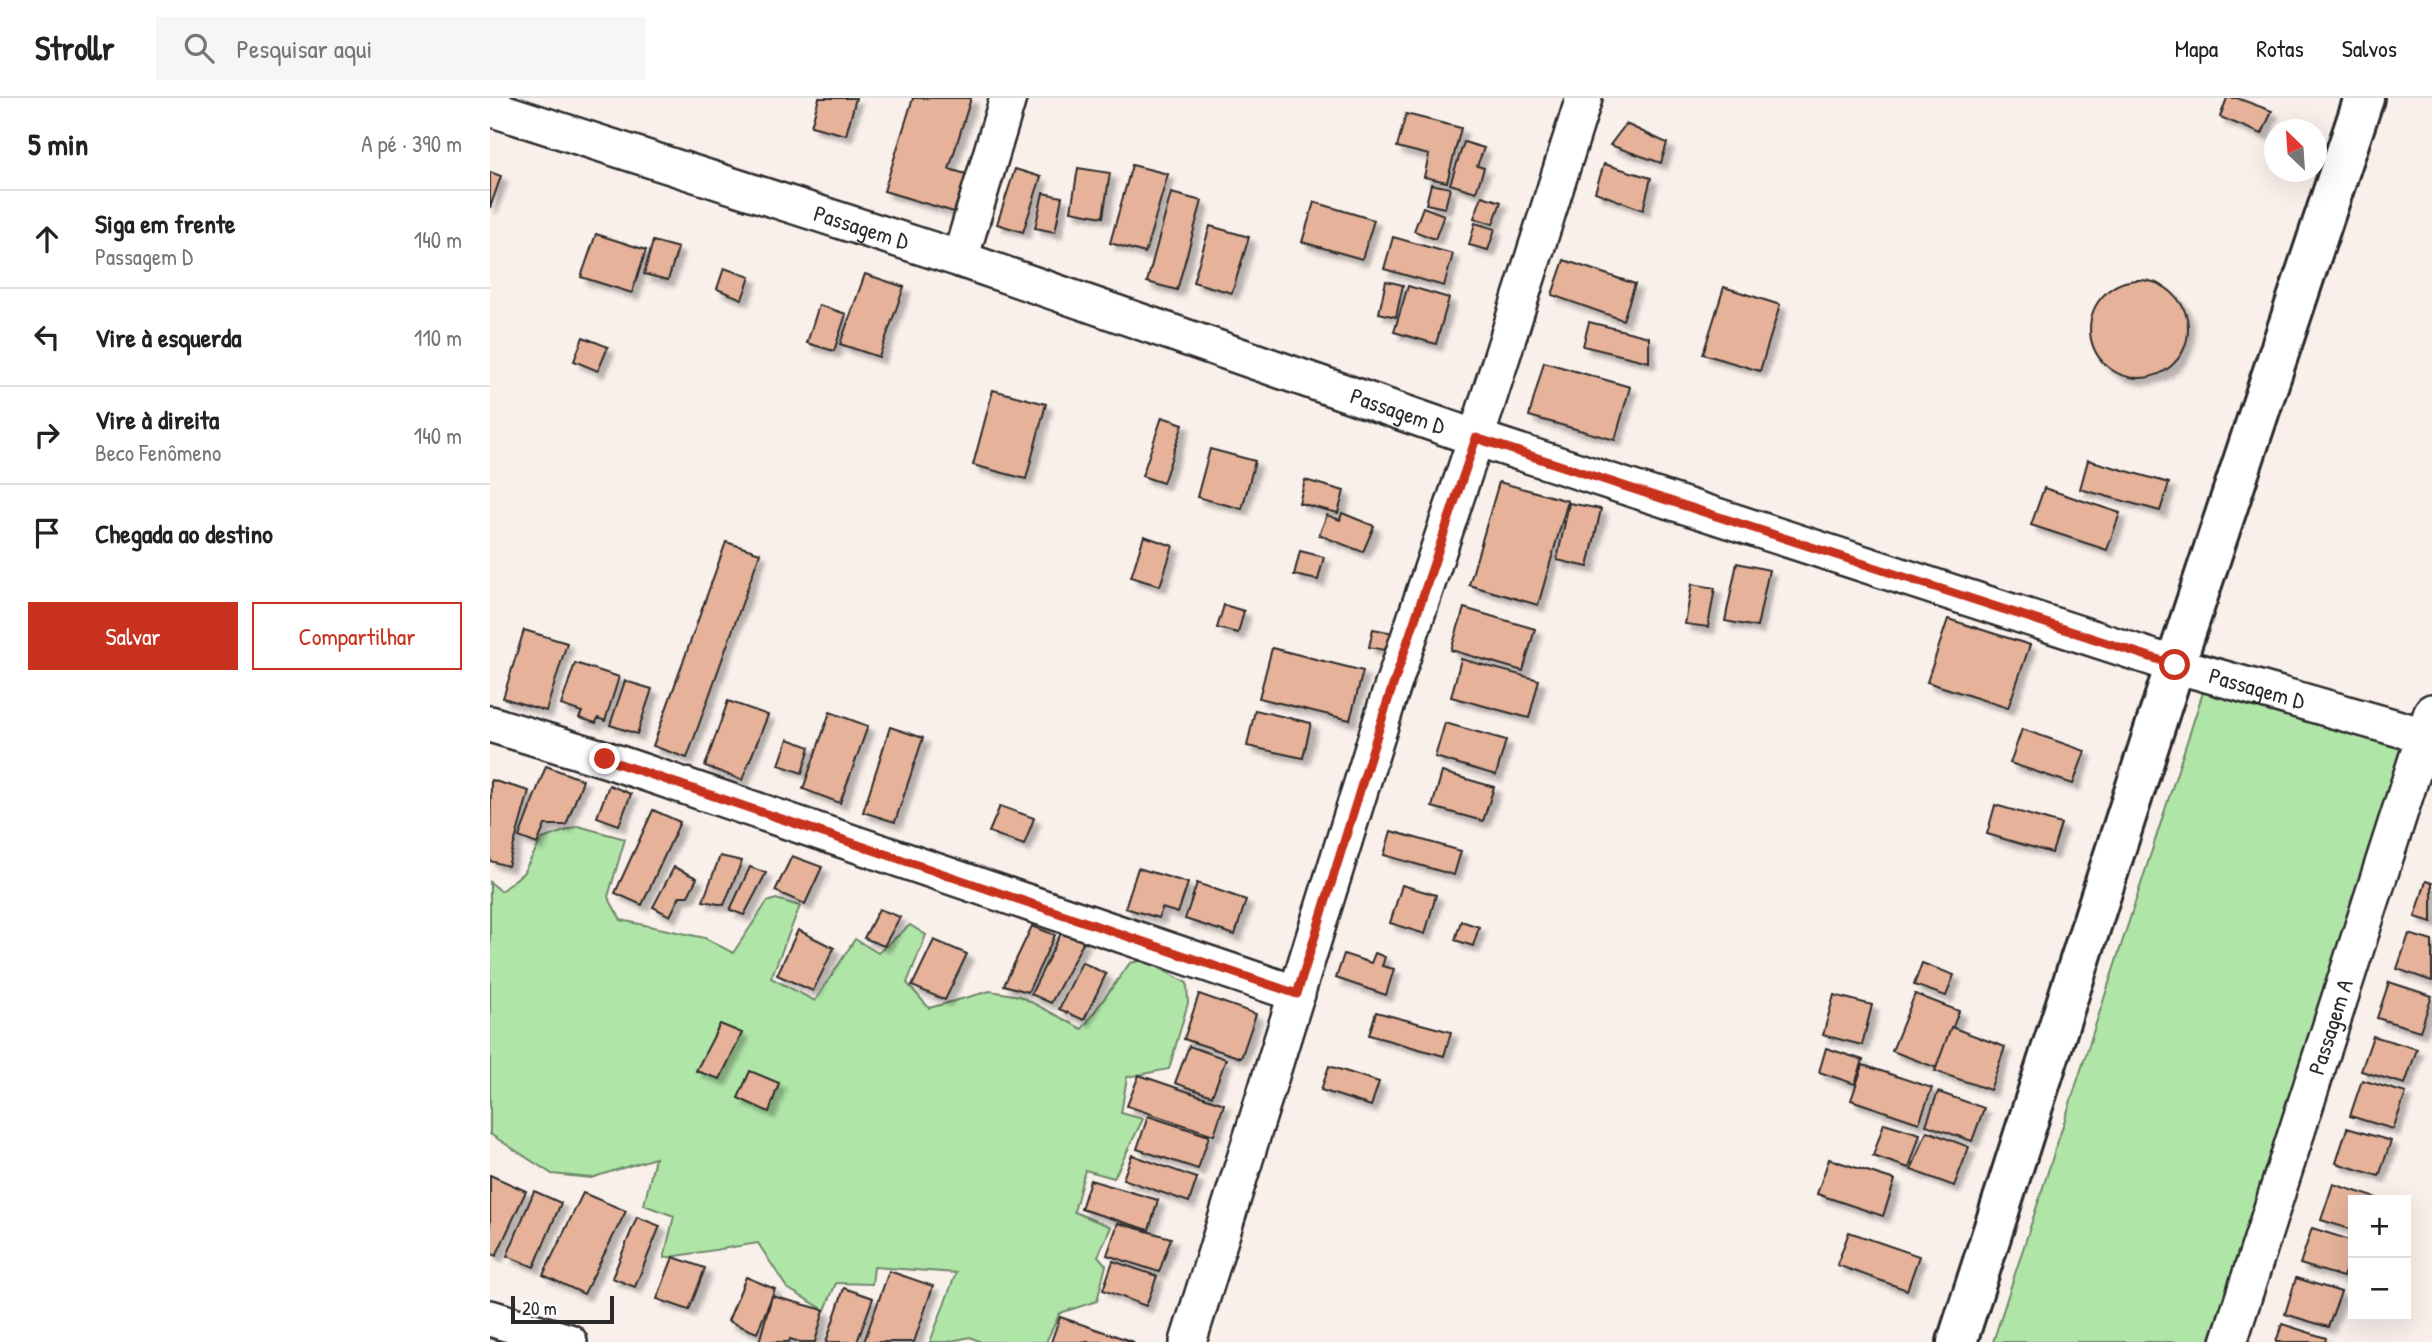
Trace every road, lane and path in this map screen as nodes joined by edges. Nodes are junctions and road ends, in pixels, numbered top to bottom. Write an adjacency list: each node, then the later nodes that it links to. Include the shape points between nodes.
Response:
1 (1008, 98): 5 (street)
2 (1584, 98): 6 (street)
3 (2364, 98): 7 (main road)
4 (490, 108): 5 (street, Passagem D)
5 (960, 259): 6 (street, Passagem D)
6 (1476, 438): 7 (street, Passagem D); 10 (street, via 1387,703)
7 (2175, 665): 9 (street, Passagem D); 14 (main road)
8 (490, 724): 10 (street, via 631,767)
9 (2430, 728): 15 (street, Passagem A)
10 (1297, 994): 13 (street)
11 (490, 1318): 12 (street)
12 (569, 1342)
13 (1188, 1342)
14 (1957, 1342)
15 (2229, 1342)

